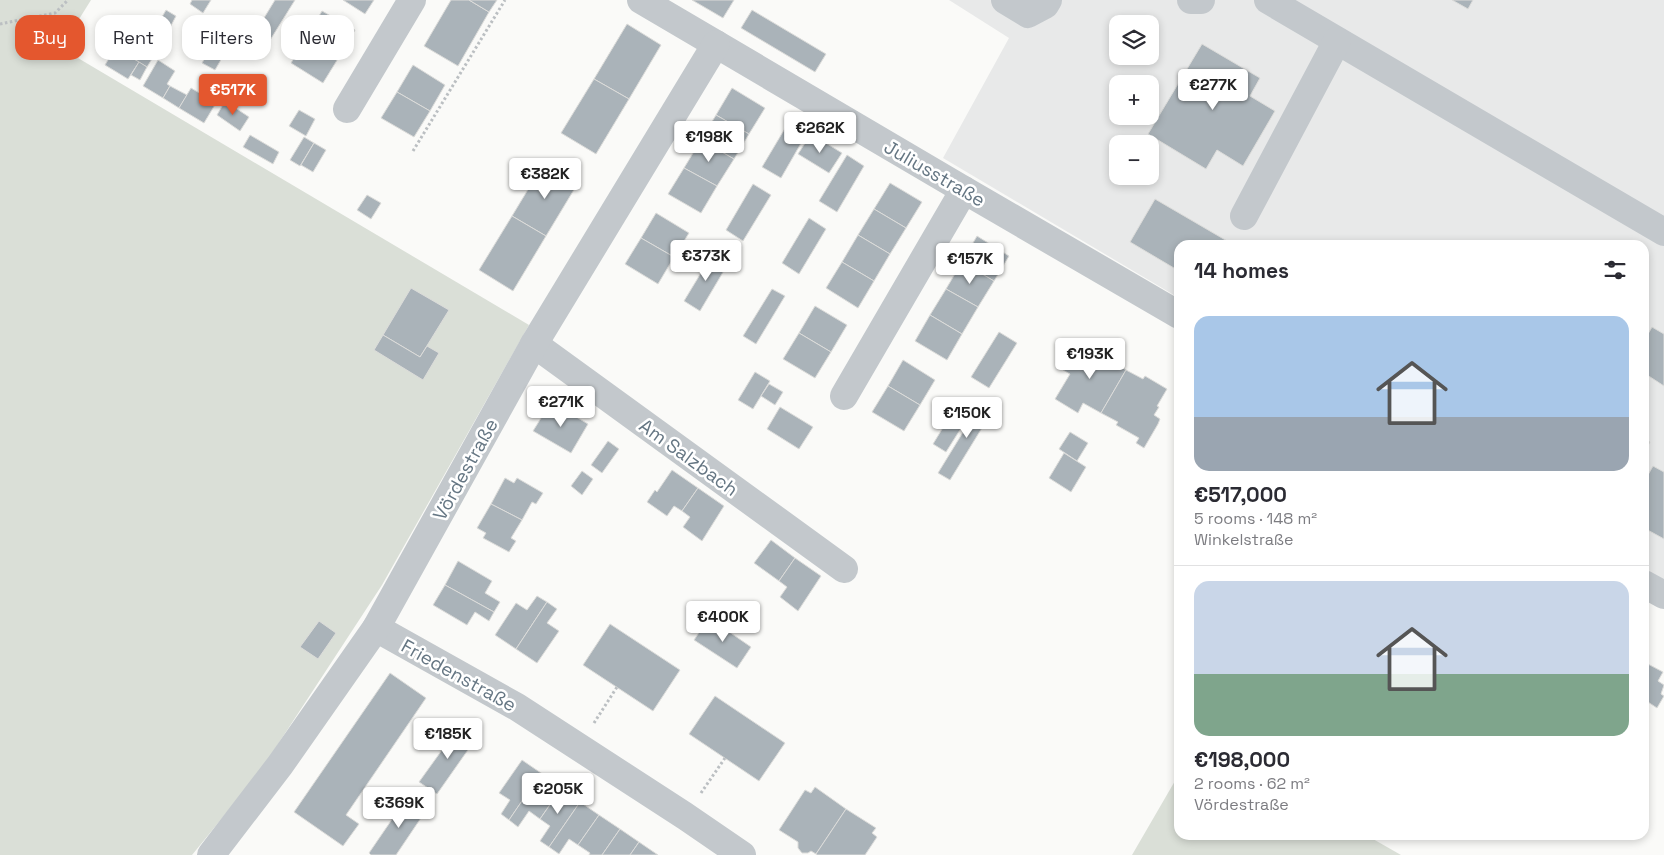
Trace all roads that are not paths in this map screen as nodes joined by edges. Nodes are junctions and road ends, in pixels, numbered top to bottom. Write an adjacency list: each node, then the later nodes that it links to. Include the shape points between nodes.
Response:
1 (412, 0): 10 (street)
2 (641, 0): 9 (street, Juliusstraße)
3 (1006, 0): 4 (street, via 1028,14)
4 (1048, 0)
5 (1191, 0): 6 (street)
6 (1201, 0)
7 (1268, 0): 8 (street)
8 (1337, 41): 12 (street); 13 (street)
9 (716, 44): 11 (street, Juliusstraße); 15 (street, Vördestraße)
10 (347, 109)
11 (964, 190): 14 (street, Juliusstraße); 16 (street)
12 (1244, 216)
13 (1664, 232)
14 (1174, 312)
15 (534, 344): 17 (street, Am Salzbach); 20 (street, Vördestraße)
16 (844, 396)
17 (844, 570)
18 (1649, 587): 19 (street)
19 (1664, 595)
20 (376, 628): 21 (street, Vördestraße, via 280,765); 22 (street, Friedenstraße, via 518,707)
21 (211, 855)
22 (742, 855)

